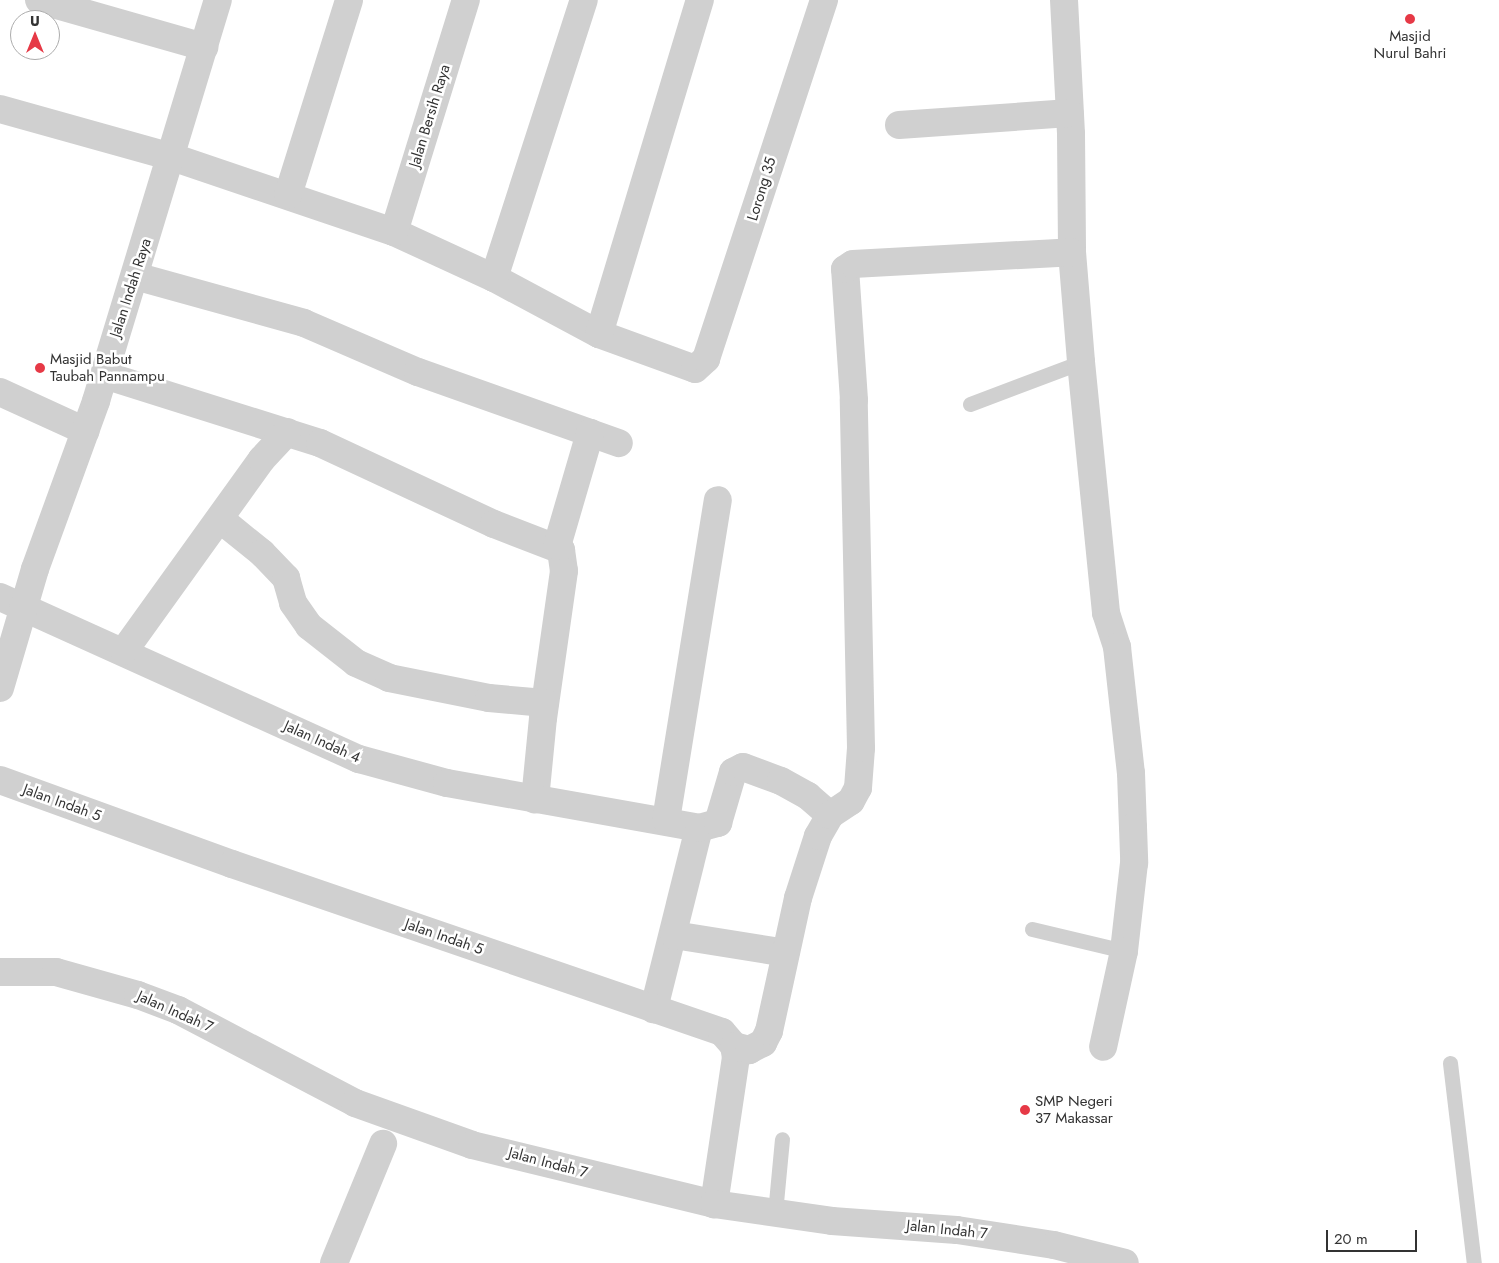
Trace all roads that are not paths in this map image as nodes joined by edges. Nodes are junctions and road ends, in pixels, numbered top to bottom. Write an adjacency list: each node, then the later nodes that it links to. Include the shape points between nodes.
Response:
1 (39, 0): 9 (street)
2 (218, 0): 9 (street, Jalan Indah Raya)
3 (349, 0): 14 (street)
4 (466, 0): 15 (street, Jalan Bersih Raya)
5 (584, 0): 18 (street)
6 (700, 0): 19 (street)
7 (824, 0): 19 (street, Lorong 35, via 706,359 690,370)
8 (1064, 0): 11 (street)
9 (204, 46): 13 (street, Jalan Indah Raya)
10 (0, 109): 13 (street)
11 (1070, 114): 12 (street); 16 (street)
12 (899, 124)
13 (172, 157): 14 (street); 17 (street, Jalan Indah Raya)
14 (288, 196): 15 (street)
15 (394, 232): 18 (street)
16 (1072, 252): 20 (street); 37 (street, via 853,264 845,270 854,393 861,748 858,788 851,801)
17 (135, 276): 21 (street, Jalan Indah Raya); 26 (street, via 304,323 418,372)
18 (494, 278): 19 (street)
19 (598, 334)
20 (1081, 362): 23 (lane); 42 (street, via 1106,613 1117,647 1131,773 1134,863)
21 (104, 375): 24 (street, Jalan Indah Raya); 25 (street)
22 (0, 392): 24 (street)
23 (970, 404)
24 (85, 431): 31 (street, Jalan Indah Raya)
25 (287, 432): 29 (street, via 262,459); 30 (street, via 368,463 494,524)
26 (590, 432): 27 (street); 30 (street)
27 (619, 443)
28 (718, 500): 38 (street)
29 (220, 519): 32 (street); 34 (street, via 286,578 293,603 309,626 356,663 389,678 489,698)
30 (557, 546): 34 (street, via 564,558 564,571)
31 (12, 602): 32 (street, Jalan Indah 4); 33 (street, Jalan Indah Raya)
32 (124, 652): 36 (street, Jalan Indah 4, via 359,759 447,783)
33 (0, 688)
34 (545, 703): 36 (street)
35 (0, 780): 45 (street, Jalan Indah 5, via 232,864)
36 (536, 800): 38 (street, Jalan Indah 4)
37 (830, 815): 39 (street, via 808,796 781,781 743,767 733,772 718,823); 43 (street, via 823,824 810,858)
38 (666, 820): 39 (street, Jalan Indah 4)
39 (700, 828): 41 (street)
40 (1032, 929): 42 (lane)
41 (674, 935): 43 (street); 45 (street)
42 (1124, 951): 47 (street)
43 (786, 953): 46 (street, via 769,1031 762,1043 749,1050)
44 (0, 972): 51 (street, Jalan Indah 7, via 56,972 138,995 178,1010 346,1098 396,1120 472,1145)
45 (654, 1009): 46 (street, Jalan Indah 5, via 722,1032)
46 (734, 1046): 51 (street, via 736,1057)
47 (1103, 1047)
48 (1450, 1063): 55 (lane)
49 (782, 1139): 52 (lane)
50 (383, 1144): 53 (street)
51 (714, 1204): 52 (street, Jalan Indah 7)
52 (775, 1213): 54 (street, Jalan Indah 7, via 832,1221 957,1230 1054,1245)
53 (334, 1263)
54 (1125, 1263)
55 (1474, 1263)

